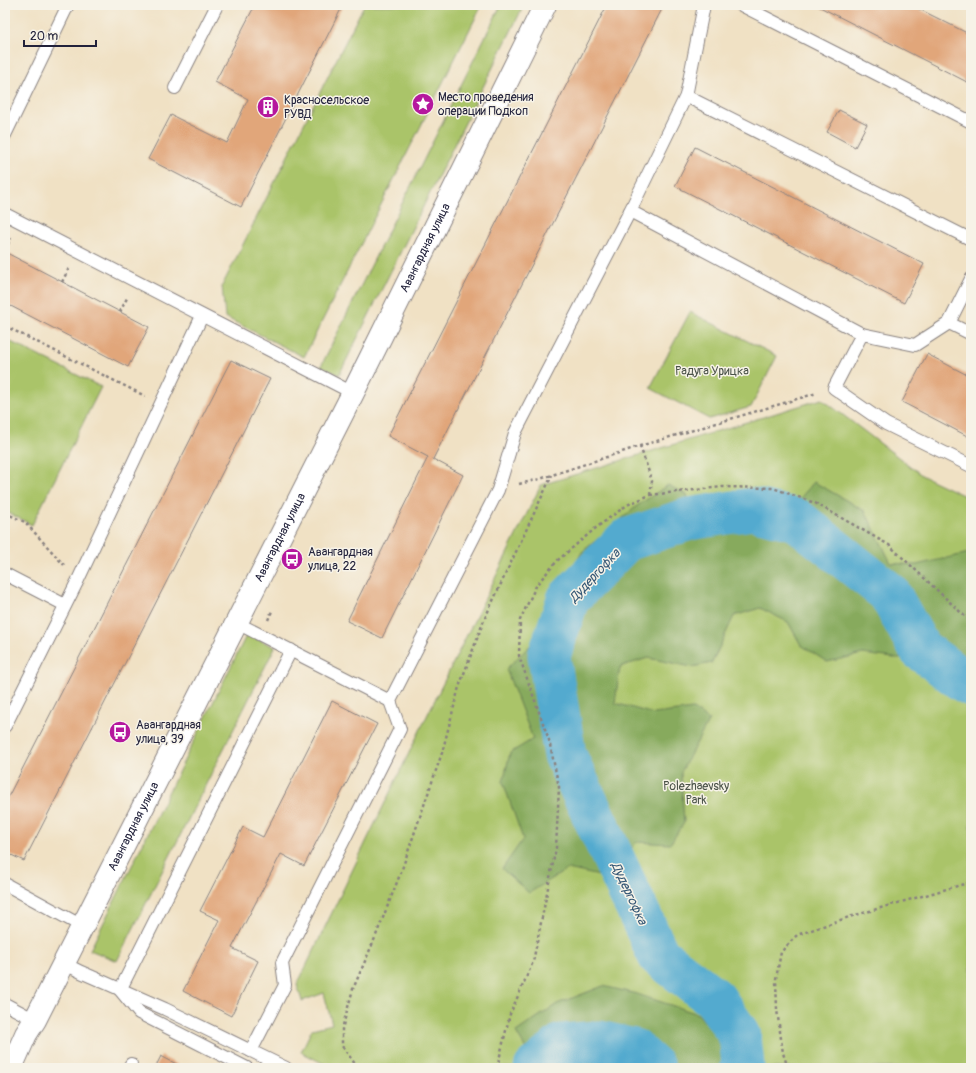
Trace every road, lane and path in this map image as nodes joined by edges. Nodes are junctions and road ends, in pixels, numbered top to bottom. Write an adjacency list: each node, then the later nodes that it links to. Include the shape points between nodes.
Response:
1 (68, 5): 9 (lane)
2 (216, 5): 6 (lane)
3 (545, 5): 20 (street, Авангардная улица)
4 (704, 5): 7 (lane)
5 (741, 5): 8 (lane)
6 (175, 88)
7 (686, 96): 10 (lane); 12 (lane)
8 (971, 122)
9 (5, 135)
10 (630, 211): 17 (lane); 25 (lane, via 515,433)
11 (5, 214): 14 (lane)
12 (971, 241)
13 (971, 279): 15 (lane)
14 (202, 316): 20 (lane); 21 (lane)
15 (949, 323): 17 (lane, via 915,345); 18 (lane)
16 (5, 326): 21 (path)
17 (862, 334): 19 (lane)
18 (971, 334)
19 (834, 388): 22 (path); 23 (lane, via 886,424)
20 (353, 393): 32 (street, Авангардная улица)
21 (160, 404): 29 (lane)
22 (640, 446): 24 (path); 26 (path, via 652,481)
23 (971, 466)
24 (552, 475): 25 (path); 47 (path, via 484,620 458,687 442,753 401,872 353,989 342,1029 342,1046)
25 (498, 490): 34 (lane)
26 (650, 495): 31 (path, via 722,487 773,488 815,503 889,545); 48 (path, via 627,505 558,560 537,584 520,620 519,656 549,740 559,786 556,848 533,962 510,1014)
27 (5, 513): 29 (path, via 25,522)
28 (5, 574): 30 (lane)
29 (78, 580): 30 (lane)
30 (65, 605): 35 (lane)
31 (971, 622)
32 (236, 623): 33 (lane); 38 (street, Авангардная улица)
33 (291, 650): 34 (lane); 40 (lane)
34 (390, 701): 43 (lane, via 400,729 282,963 285,985)
35 (5, 726)
36 (971, 882): 49 (path, via 849,917 797,936 781,952 776,979 777,1010 783,1053)
37 (5, 884): 38 (lane)
38 (82, 926): 39 (street, Авангардная улица)
39 (63, 962): 40 (lane); 42 (street, Авангардная улица)
40 (120, 990): 43 (lane); 45 (lane, via 139,1013)
41 (5, 1004): 42 (lane)
42 (35, 1020): 44 (street, Авангардная улица)
43 (251, 1051): 46 (lane)
44 (11, 1068)
45 (247, 1068)
46 (286, 1068)
47 (358, 1068)
48 (497, 1068)
49 (788, 1068)

